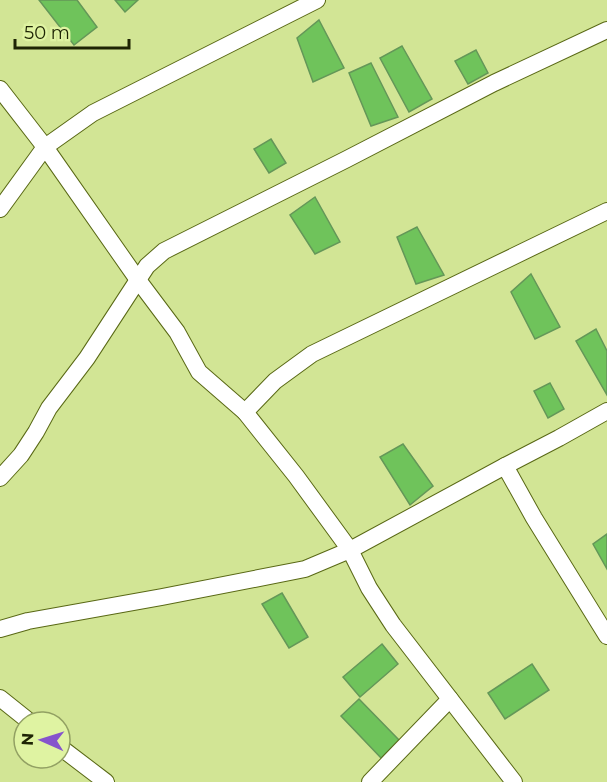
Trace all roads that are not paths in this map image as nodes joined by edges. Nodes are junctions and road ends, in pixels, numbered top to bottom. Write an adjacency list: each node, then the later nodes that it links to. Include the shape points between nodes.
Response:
1 (317, 0): 4 (street, via 93,113)
2 (607, 30): 7 (street, via 494,83 164,251)
3 (0, 89): 4 (street)
4 (45, 147): 5 (street); 7 (street)
5 (0, 209)
6 (607, 211): 9 (street, via 312,354 275,381)
7 (138, 280): 9 (street, via 177,332 199,372); 11 (street, via 21,455)
8 (607, 411): 10 (street)
9 (245, 412): 12 (street)
10 (505, 466): 12 (street); 14 (street)
11 (0, 478)
12 (350, 550): 13 (street, via 305,569); 16 (street, via 393,625)
13 (0, 629)
14 (607, 636)
15 (0, 699): 17 (street)
16 (450, 699): 20 (street); 21 (street)
17 (14, 710)
18 (72, 756): 19 (street)
19 (106, 782)
20 (370, 782)
21 (514, 782)

